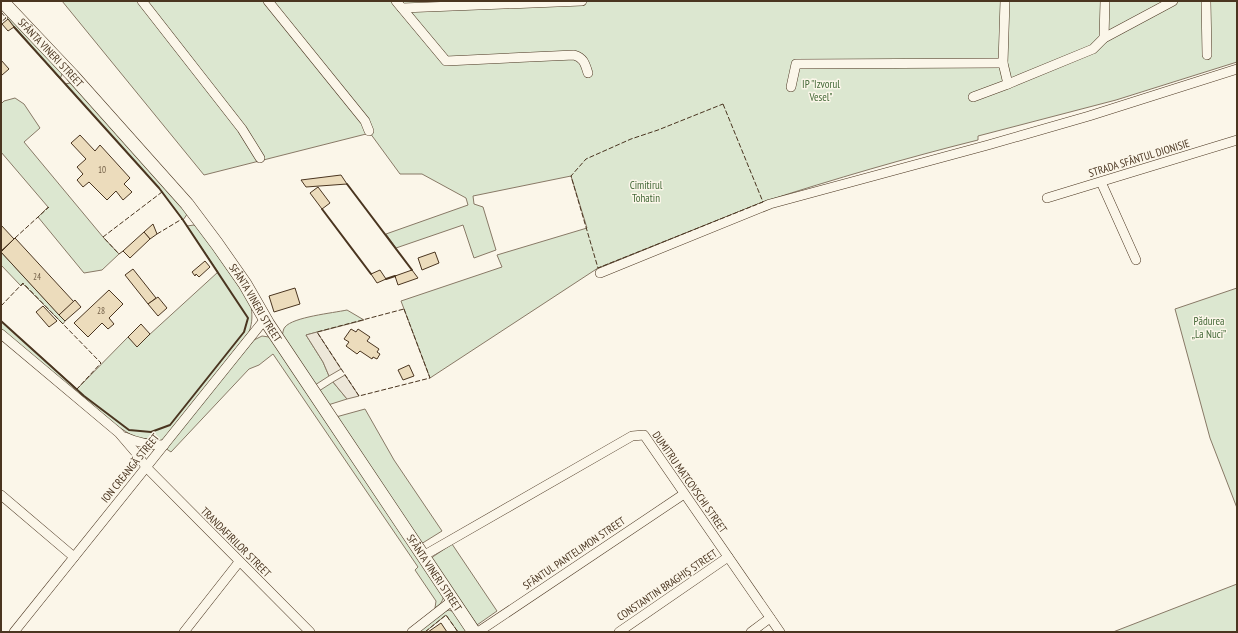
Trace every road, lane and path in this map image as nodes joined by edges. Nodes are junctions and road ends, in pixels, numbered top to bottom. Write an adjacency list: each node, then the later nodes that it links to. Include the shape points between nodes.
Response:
1 (2, 1): 26 (street, SFÂNTA VINERI STREET, via 187,204 245,284)
2 (142, 1): 21 (street, via 242,130)
3 (268, 1): 19 (street, via 365,121)
4 (396, 1): 10 (street)
5 (582, 1): 10 (street)
6 (1005, 1): 13 (street)
7 (1105, 1): 11 (street)
8 (1173, 1): 11 (street)
9 (1206, 1): 12 (street)
10 (402, 8): 15 (street, via 446,60 574,55 585,63)
11 (1104, 38): 16 (street, via 1093,48)
12 (1207, 55)
13 (1004, 63): 16 (street); 17 (street, via 796,64)
14 (1237, 69): 25 (street, via 1089,116 770,204)
15 (588, 73)
16 (1008, 84): 18 (street)
17 (791, 87)
18 (972, 97)
19 (369, 131)
20 (1237, 140): 22 (street, STRADA SFÂNTUL DIONISIE)
21 (260, 158)
22 (1101, 182): 23 (street, STRADA SFÂNTUL DIONISIE); 24 (street)
23 (1047, 198)
24 (1136, 260)
25 (600, 273)
26 (265, 319): 29 (street, ION CREANGĂ STREET); 33 (street, SFÂNTA VINERI STREET)
27 (1, 334): 28 (street)
28 (119, 433): 29 (street, via 138,443); 30 (street, TRANDAFIRILOR STREET)
29 (164, 445): 30 (street, ION CREANGĂ STREET)
30 (146, 467): 34 (street, ION CREANGĂ STREET); 36 (street, TRANDAFIRILOR STREET)
31 (684, 494): 33 (street, DUMITRU MATCOVSCHI STREET, via 644,435 632,436); 35 (street, DUMITRU MATCOVSCHI STREET); 44 (street, SFÂNTUL PANTELIMON STREET)
32 (1, 495): 34 (street)
33 (423, 556): 37 (street, SFÂNTA VINERI STREET)
34 (74, 557): 39 (street, ION CREANGĂ STREET)
35 (728, 558): 38 (street, DUMITRU MATCOVSCHI STREET); 45 (street, CONSTANTIN BRAGHIŞ STREET)
36 (239, 562): 40 (street); 41 (street, TRANDAFIRILOR STREET)
37 (453, 600): 42 (street); 43 (street, SFÂNTA VINERI STREET)
38 (770, 618): 46 (street); 47 (street, DUMITRU MATCOVSCHI STREET)
39 (14, 632)
40 (184, 632)
41 (310, 632)
42 (412, 632)
43 (474, 632)
44 (478, 632)
45 (619, 632)
46 (751, 632)
47 (780, 632)

